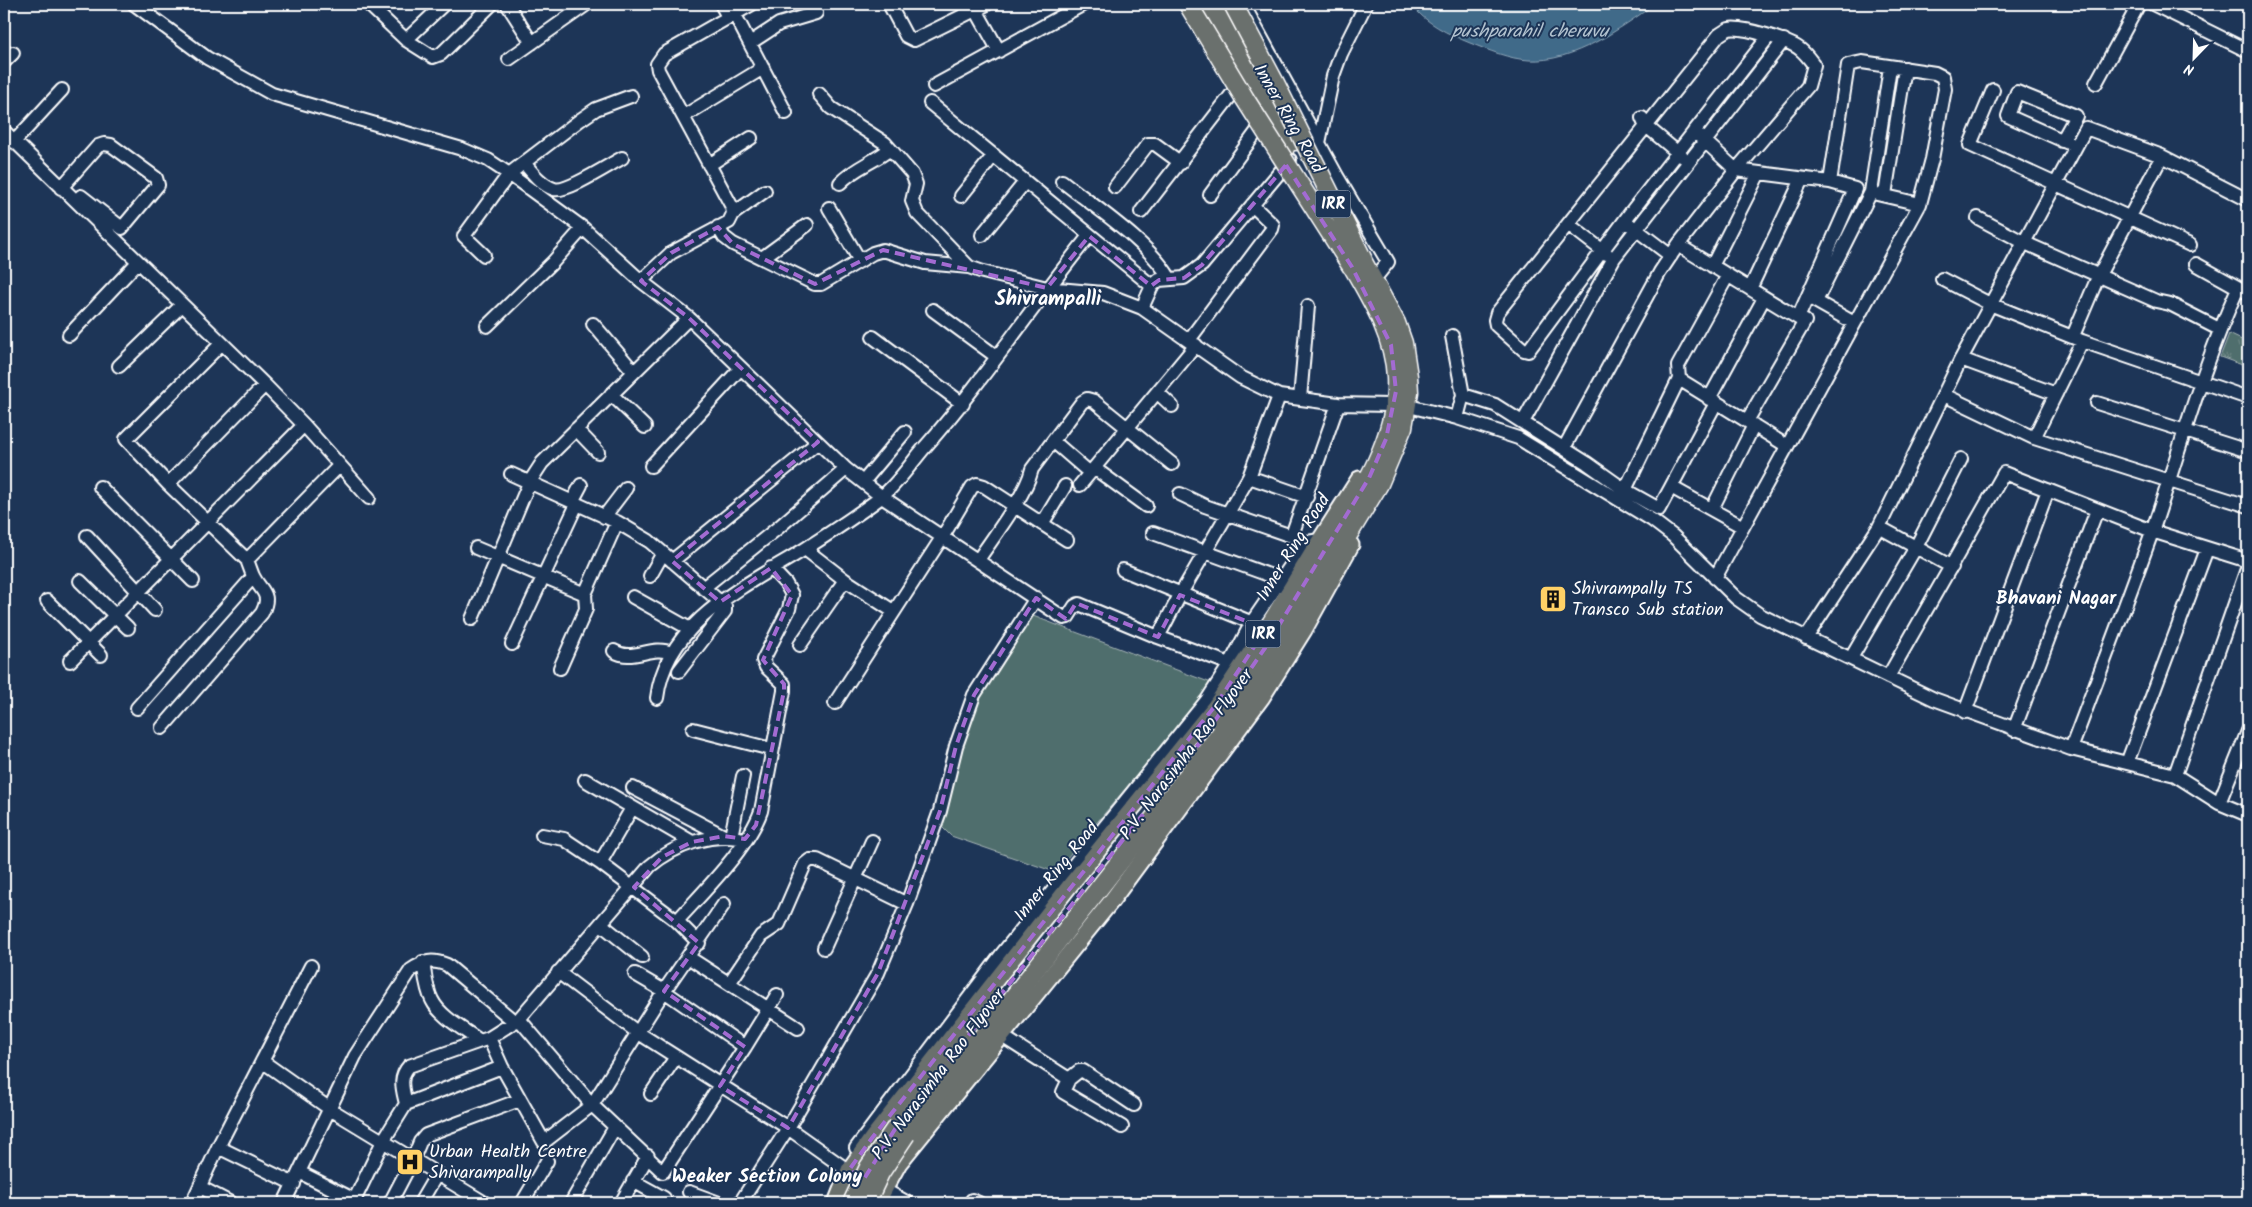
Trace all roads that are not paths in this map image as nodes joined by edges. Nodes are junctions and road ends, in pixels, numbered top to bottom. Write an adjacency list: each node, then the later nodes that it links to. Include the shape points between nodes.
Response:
1 (134, 4): 68 (street, via 208,58 272,94 462,149)
2 (444, 4): 23 (street)
3 (492, 4): 23 (street, via 441,54 433,57)
4 (507, 4): 25 (street)
5 (586, 4): 25 (street)
6 (721, 4): 21 (street)
7 (752, 4): 21 (street)
8 (889, 4): 19 (street, via 906,36 914,40)
9 (1084, 4): 28 (street)
10 (1188, 4): 109 (highway, bridge, via 1245,100)
11 (1202, 4): 33 (main road, Inner Ring Road / IRR); 109 (highway, P.V. Narasimha Rao Flyover, bridge)
12 (1219, 4): 109 (highway, P.V. Narasimha Rao Flyover, bridge); 114 (main road, Inner Ring Road / IRR)
13 (1233, 4): 109 (highway, bridge, via 1275,83)
14 (1243, 4): 53 (street, Inner Ring Road)
15 (1366, 4): 53 (street, via 1333,76)
16 (2139, 4): 34 (street)
17 (2153, 4): 27 (street)
18 (372, 5): 23 (street)
19 (982, 7): 28 (street)
20 (816, 13): 26 (street, via 779,24)
21 (731, 15): 26 (street); 43 (street, via 664,54 657,64)
22 (1768, 36): 24 (street); 46 (street, via 1730,29 1718,35); 47 (street)
23 (406, 40)
24 (1784, 40): 50 (street); 66 (street, via 1801,49 1814,65 1811,79)
25 (532, 43): 29 (street)
26 (750, 43): 31 (street)
27 (2248, 50)
28 (999, 51): 35 (street)
29 (509, 60)
30 (1890, 67): 32 (street); 45 (street, via 1862,62 1848,65); 79 (street)
31 (762, 68): 42 (street); 43 (street)
32 (1905, 68): 81 (street); 85 (street, via 1943,77 1945,88)
33 (1244, 79): 44 (main road, Inner Ring Road / IRR); 64 (street)
34 (2096, 83)
35 (934, 86)
36 (1667, 88): 46 (street, via 1642,118)
37 (62, 90): 52 (street)
38 (1993, 90): 74 (street, via 1970,145)
39 (819, 94): 55 (street, via 831,108 872,133)
40 (631, 96): 63 (street, via 596,109)
41 (930, 103): 57 (street)
42 (786, 113)
43 (684, 116): 65 (street)
44 (1266, 119): 61 (main road, Inner Ring Road / IRR); 80 (street)
45 (1839, 124): 60 (street, via 1833,125); 72 (street)
46 (1645, 125): 56 (street); 93 (street)
47 (1694, 130): 50 (street); 56 (street)
48 (4, 131): 52 (street)
49 (751, 138): 65 (street)
50 (1705, 141): 62 (street); 66 (street)
51 (2062, 141): 51 (street, via 2008,116 2017,92 2076,116); 54 (street)
52 (14, 142): 76 (street)
53 (1319, 143): 114 (street, Inner Ring Road, via 1388,262)
54 (2075, 146): 58 (street, via 2086,128); 74 (street)
55 (890, 149): 73 (street); 112 (street, via 912,174 916,184 912,201 917,213)
56 (1677, 152): 62 (street); 92 (street)
57 (994, 155): 71 (street); 83 (street)
58 (2162, 156): 84 (street); 91 (street)
59 (622, 158): 63 (street, via 566,188 556,190)
60 (1827, 158)
61 (1290, 160): 86 (street); 166 (main road, Inner Ring Road / IRR, via 1376,314 1390,363)
62 (1689, 161): 97 (street)
63 (524, 163): 68 (street)
64 (1181, 163): 75 (street, via 1152,142); 88 (street)
65 (709, 165): 89 (street)
66 (1736, 170): 67 (street); 103 (street)
67 (1759, 173): 69 (street); 111 (street)
68 (509, 174): 96 (street); 104 (street, via 464,236)
69 (1802, 179): 72 (street); 123 (street)
70 (1062, 181): 118 (street, via 1162,264)
71 (1025, 182): 98 (street); 99 (street)
72 (1830, 182): 77 (street)
73 (840, 183)
74 (2055, 183): 91 (street); 100 (street)
75 (1115, 187)
76 (61, 188): 82 (street, via 98,146 104,144 111,145 156,178 158,185 122,228); 108 (street)
77 (1855, 189): 79 (street); 126 (street)
78 (765, 191): 89 (street)
79 (1871, 192): 81 (street); 126 (street)
80 (1210, 195)
81 (1885, 195): 85 (street)
82 (81, 196)
83 (961, 196)
84 (2248, 200)
85 (1920, 204): 130 (street)
86 (1252, 205): 118 (street, via 1202,265 1184,278); 144 (street, via 1269,220 1272,229)
87 (829, 208): 107 (street)
88 (1142, 212)
89 (733, 214): 95 (street, via 729,222)
90 (1978, 218): 100 (street)
91 (2131, 218): 101 (street); 116 (street)
92 (1624, 221): 97 (street); 102 (street)
93 (1568, 224): 102 (street); 133 (street)
94 (807, 225): 105 (street)
95 (718, 227): 105 (street, via 733,244); 119 (street, via 671,253)
96 (583, 228): 119 (street); 138 (street)
97 (1636, 229): 103 (street); 106 (street)
98 (982, 235)
99 (1090, 236): 121 (street); 122 (street)
100 (2025, 243): 116 (street); 127 (street)
101 (2190, 245)
102 (1602, 250): 106 (street); 133 (street, via 1528,350 1496,325)
103 (1674, 250): 111 (street); 183 (street)
104 (484, 256)
105 (762, 258): 107 (street, via 821,284)
106 (1614, 258): 170 (street)
107 (860, 261): 112 (street, via 883,250 924,263)
108 (138, 262): 128 (street); 140 (street)
109 (1357, 263): 375 (highway, P.V. Narasimha Rao Flyover, bridge, via 1385,327 1396,377 1391,424 1369,478 1240,689 897,1126 869,1168); 376 (highway, P.V. Narasimha Rao Flyover, bridge, via 1396,323 1408,376 1409,392 1403,427 1379,484 1250,696 906,1134 880,1173)
110 (2196, 264): 124 (street)
111 (1712, 266): 113 (street)
112 (969, 267): 122 (street)
113 (1728, 274): 123 (street); 151 (street, via 1678,366)
114 (1376, 276): 168 (main road, Inner Ring Road / IRR, via 1397,312 1408,342 1414,376)
115 (1888, 276): 130 (street, via 1873,306)
116 (2098, 277): 139 (street, via 2170,304); 143 (street)
117 (1942, 279): 127 (street)
118 (1170, 280): 121 (street, via 1159,280)
119 (640, 281): 134 (street)
120 (1513, 281): 133 (street, via 1495,305)
121 (1152, 286): 131 (street)
122 (1047, 288): 131 (street, via 1103,293); 146 (street)
123 (1750, 289): 125 (street)
124 (2243, 291): 139 (street)
125 (1764, 298): 135 (street); 162 (street)
126 (1811, 299): 135 (street); 137 (street)
127 (1990, 304): 143 (street); 147 (street)
128 (181, 306): 145 (street); 148 (street)
129 (1308, 306): 161 (street)
130 (1864, 307): 137 (street)
131 (1142, 308): 144 (street)
132 (933, 310): 146 (street)
133 (1497, 313)
134 (689, 318): 149 (street); 150 (street)
135 (1798, 318): 171 (street, via 1805,321)
136 (593, 324): 150 (street)
137 (1854, 324): 182 (street)
138 (487, 326)
139 (2219, 330): 152 (street)
140 (70, 335)
141 (873, 336): 164 (street)
142 (1452, 336): 157 (street)
143 (2077, 339): 152 (street); 156 (street)
144 (1193, 342): 154 (street); 159 (street, via 1240,377)
145 (221, 344): 153 (street); 199 (street, via 126,439)
146 (997, 357): 164 (street)
147 (1961, 359): 156 (street); 158 (street)
148 (119, 366)
149 (740, 369): 181 (street); 189 (street)
150 (634, 372): 155 (street)
151 (1678, 379): 162 (street); 206 (street)
152 (2200, 383): 160 (street); 177 (street)
153 (265, 385): 172 (street); 199 (street)
154 (1158, 393): 167 (street); 175 (street)
155 (611, 394): 174 (street); 176 (street)
156 (2056, 394): 179 (street)
157 (1463, 395): 169 (street); 170 (street, via 1496,405)
158 (1944, 395): 179 (street); 224 (street)
159 (1279, 396): 161 (street); 194 (street)
160 (2248, 398)
161 (1300, 399): 165 (street)
162 (1712, 401): 171 (street); 204 (street)
163 (2097, 403): 177 (street)
164 (963, 404): 209 (street)
165 (1338, 404): 166 (street); 211 (street)
166 (1390, 405): 231 (main road, Inner Ring Road / IRR, via 1374,452 1356,486)
167 (1172, 406)
168 (1412, 410): 169 (street); 173 (street, via 1456,424); 330 (main road, Inner Ring Road / IRR, via 1395,462 1319,604 1262,698 1109,904)
169 (1457, 418): 173 (street)
170 (1523, 422): 183 (street)
171 (1750, 423): 182 (street); 216 (street)
172 (304, 425): 188 (street); 220 (street)
173 (1479, 426): 195 (street, via 1518,438)
174 (645, 427)
175 (1128, 428): 180 (street, via 1094,401 1087,400 1082,402); 187 (street); 192 (street)
176 (576, 429): 185 (street); 198 (street, via 542,463)
177 (2184, 430): 184 (street); 196 (street)
178 (905, 432): 197 (street)
179 (2034, 438): 196 (street)
180 (1053, 441): 192 (street); 213 (street, via 1032,469)
181 (818, 442): 191 (street); 237 (street)
182 (1787, 446): 223 (street)
183 (1564, 448): 190 (street)
184 (2248, 451)
185 (598, 452)
186 (1961, 459): 232 (street)
187 (1172, 464)
188 (339, 466): 210 (street); 240 (street)
189 (650, 466)
190 (1592, 466): 195 (street); 206 (street)
191 (846, 470): 197 (street); 255 (street)
192 (1092, 470): 200 (street); 214 (street)
193 (511, 474): 198 (street)
194 (1249, 477): 211 (street); 218 (street)
195 (1585, 479): 250 (street, via 1652,520)
196 (2167, 481): 215 (street); 225 (street)
197 (863, 482): 209 (street)
198 (529, 483): 212 (street); 238 (street)
199 (168, 484): 220 (street)
200 (1080, 484)
201 (581, 485): 212 (street)
202 (1065, 486): 222 (street)
203 (100, 487): 239 (street)
204 (1671, 487): 206 (street, via 1659,509); 216 (street)
205 (626, 488): 219 (street)
206 (1625, 490)
207 (2048, 490): 217 (street); 244 (street, via 2004,473); 288 (street)
208 (1180, 494): 218 (street)
209 (882, 497): 229 (street); 234 (street)
210 (369, 498)
211 (1306, 498): 227 (street)
212 (575, 503): 219 (street); 247 (street)
213 (1013, 506): 222 (street); 229 (street, via 977,484 972,487); 241 (street)
214 (1146, 506)
215 (2248, 506)
216 (1712, 510): 223 (street)
217 (2097, 510): 225 (street); 291 (street)
218 (1228, 514): 227 (street); 236 (street)
219 (604, 517): 221 (street)
220 (208, 521): 239 (street); 240 (street)
221 (617, 522): 237 (street); 257 (street)
222 (1042, 524): 230 (street)
223 (1743, 527): 250 (street)
224 (1879, 528): 232 (street); 272 (street)
225 (2152, 531): 235 (street); 294 (street)
226 (1153, 533): 236 (street)
227 (1292, 535): 231 (street)
228 (87, 536): 256 (street)
229 (943, 536): 241 (street); 264 (street)
230 (1067, 540)
231 (1313, 541): 251 (street); 270 (main road, Inner Ring Road / IRR)
232 (1916, 547): 244 (street); 279 (street)
233 (476, 548): 238 (street)
234 (805, 548): 245 (street); 252 (street)
235 (2207, 549): 242 (street); 295 (street)
236 (1205, 553): 251 (street); 258 (street)
237 (668, 557): 248 (street); 255 (street)
238 (498, 558): 247 (street); 266 (street)
239 (170, 559): 253 (street); 256 (street)
240 (247, 560): 249 (street)
241 (978, 560): 260 (street)
242 (2248, 562)
243 (2248, 566): 296 (street)
244 (1952, 567): 284 (street)
245 (771, 568): 262 (street); 293 (street, via 792,595 789,609 764,660 766,667 784,684)
246 (1123, 570): 258 (street)
247 (542, 576): 257 (street); 274 (street)
248 (650, 576)
249 (254, 577): 287 (street); 289 (street, via 267,596 262,613)
250 (1715, 578): 272 (street, via 1760,615)
251 (1280, 579): 267 (street)
252 (845, 580): 264 (street); 275 (street)
253 (192, 581)
254 (80, 582): 265 (street)
255 (703, 588): 262 (street)
256 (139, 591): 263 (street); 265 (street)
257 (584, 594): 282 (street, via 586,609)
258 (1180, 595): 267 (street); 271 (street)
259 (633, 597): 269 (street)
260 (1036, 598): 271 (street, via 1066,618 1079,604); 312 (street, via 974,695 956,746 940,811)
261 (47, 601): 273 (street)
262 (720, 602): 269 (street); 283 (street, via 725,611)
263 (155, 610)
264 (893, 611): 286 (street)
265 (116, 615): 268 (street); 273 (street)
266 (472, 619)
267 (1252, 622): 270 (street); 281 (street)
268 (128, 628)
269 (690, 629): 277 (street)
270 (1266, 629): 352 (main road, Inner Ring Road / IRR, via 1215,706)
271 (1158, 637): 281 (street)
272 (1806, 638): 279 (street)
273 (88, 643): 278 (street); 280 (street)
274 (512, 644)
275 (800, 644)
276 (614, 651): 277 (street, via 624,655 659,649)
277 (672, 654): 285 (street, via 659,681)
278 (100, 655)
279 (1850, 658): 284 (street)
280 (70, 661)
281 (1230, 664): 352 (street, via 1207,700 1001,955 880,1114)
282 (560, 668)
283 (679, 671)
284 (1888, 677): 288 (street)
285 (657, 698)
286 (835, 702)
287 (137, 708)
288 (1965, 712): 291 (street)
289 (162, 728)
290 (693, 729): 293 (street)
291 (2014, 730): 294 (street)
292 (2248, 737): 300 (street)
293 (772, 749): 305 (street, via 761,810 756,825)
294 (2071, 749): 295 (street)
295 (2127, 763): 296 (street)
296 (2175, 775): 300 (street)
297 (743, 776): 304 (street)
298 (585, 780): 301 (street)
299 (633, 788): 304 (street)
300 (2220, 803): 302 (street)
301 (632, 808): 306 (street); 308 (street)
302 (2248, 815)
303 (542, 835): 308 (street, via 564,840)
304 (728, 836): 305 (street); 306 (street)
305 (745, 840): 313 (street)
306 (692, 842): 310 (street, via 650,866)
307 (872, 842): 309 (street)
308 (600, 863): 310 (street)
309 (855, 880): 312 (street); 316 (street); 323 (street, via 817,860 810,860 779,924 761,936)
310 (634, 887): 313 (street); 314 (street)
311 (724, 904): 315 (street)
312 (907, 904): 346 (street, via 878,973)
313 (677, 921): 315 (street)
314 (601, 924): 317 (street); 321 (street)
315 (699, 943): 318 (street)
316 (824, 948)
317 (642, 957)
318 (688, 957): 323 (street); 324 (street)
319 (423, 962): 327 (street, via 436,961 447,965); 331 (street, via 432,1002 442,1013); 343 (street, via 411,970 400,984 356,1056)
320 (310, 966): 334 (street)
321 (558, 972): 327 (street); 329 (street)
322 (635, 974): 324 (street)
323 (730, 982): 326 (street)
324 (664, 991): 329 (street); 332 (street)
325 (777, 995): 326 (street)
326 (769, 1008): 328 (street); 332 (street)
327 (517, 1020): 331 (street); 341 (street)
328 (798, 1028)
329 (637, 1032): 333 (street); 341 (street)
330 (1002, 1036): 336 (street); 359 (main road, Inner Ring Road / IRR, via 899,1163)
331 (485, 1040): 335 (street); 340 (street, via 409,1066 401,1081)
332 (745, 1047): 337 (street)
333 (676, 1057): 337 (street); 338 (street)
334 (262, 1061): 343 (street); 348 (street)
335 (502, 1067): 339 (street); 340 (street)
336 (1069, 1079): 342 (street, via 1079,1070 1083,1071); 345 (street, via 1063,1092)
337 (720, 1086): 346 (street); 349 (street, via 663,1172)
338 (651, 1094)
339 (520, 1100): 341 (street, via 544,1142); 350 (street, via 426,1135)
340 (406, 1104): 347 (street)
341 (592, 1105): 344 (street)
342 (1134, 1105)
343 (330, 1109): 347 (street); 353 (street)
344 (615, 1127): 349 (street); 369 (street)
345 (1122, 1127)
346 (788, 1128): 352 (street); 372 (street)
347 (384, 1141): 350 (street); 362 (street)
348 (218, 1147): 356 (street); 357 (street)
349 (648, 1156): 355 (street)
350 (413, 1159): 354 (street); 366 (street)
351 (547, 1161): 368 (street)
352 (846, 1168): 359 (street); 373 (street); 374 (main road, Inner Ring Road / IRR)
353 (299, 1172): 356 (street); 362 (street)
354 (437, 1174): 361 (street); 367 (street)
355 (634, 1181): 360 (street); 370 (street)
356 (294, 1184): 365 (street)
357 (200, 1187): 363 (street); 364 (street)
358 (689, 1192): 371 (street)
359 (880, 1197): 377 (street)
360 (664, 1198)
361 (477, 1201)
362 (354, 1202)
363 (192, 1203)
364 (231, 1203)
365 (284, 1203)
366 (390, 1203)
367 (420, 1203)
368 (522, 1203)
369 (571, 1203)
370 (621, 1203)
371 (718, 1203)
372 (742, 1203)
373 (828, 1203)
374 (836, 1203)
375 (852, 1203)
376 (866, 1203)
377 (908, 1203)

